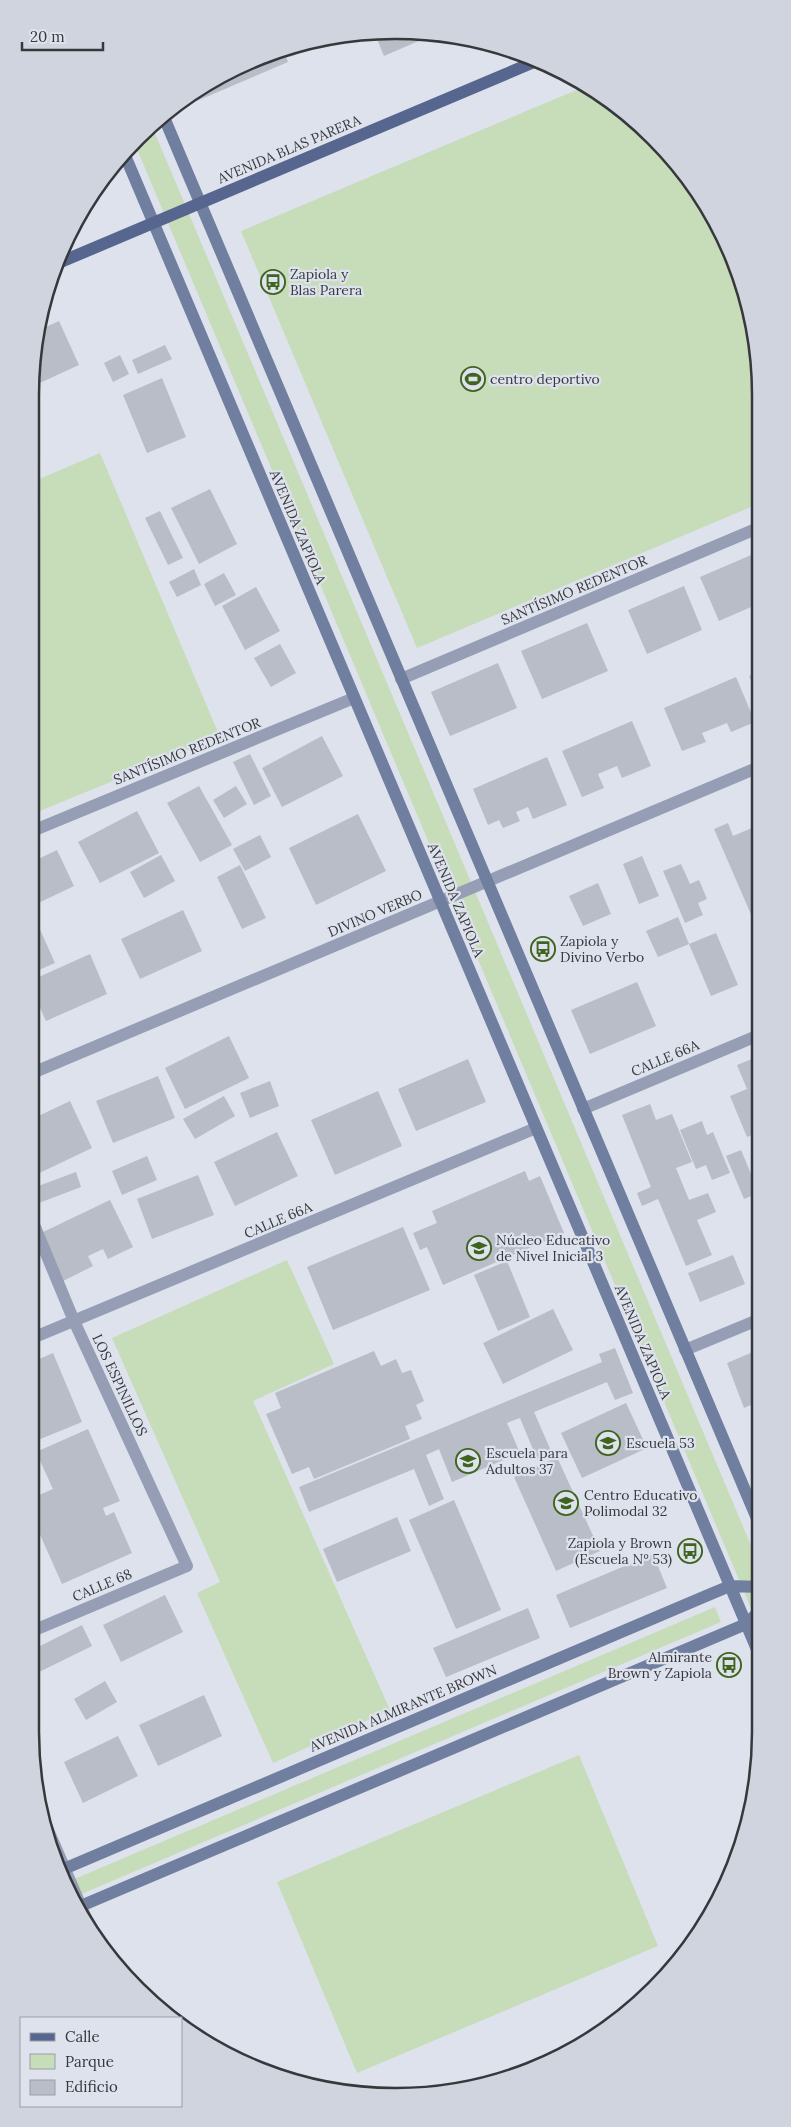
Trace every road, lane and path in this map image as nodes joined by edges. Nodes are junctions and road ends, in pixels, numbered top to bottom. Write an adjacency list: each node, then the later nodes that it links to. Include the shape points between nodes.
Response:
1 (528, 65): 4 (main road, AVENIDA BLAS PARERA)
2 (166, 122): 4 (main road)
3 (127, 160): 5 (main road, AVENIDA ZAPIOLA)
4 (200, 203): 5 (main road, AVENIDA BLAS PARERA); 8 (main road)
5 (153, 223): 6 (main road, AVENIDA BLAS PARERA); 9 (main road, AVENIDA ZAPIOLA)
6 (66, 260)
7 (752, 531): 8 (street, SANTÍSIMO REDENTOR)
8 (401, 679): 12 (main road)
9 (354, 698): 11 (street, SANTÍSIMO REDENTOR); 13 (main road, AVENIDA ZAPIOLA)
10 (752, 770): 12 (street, DIVINO VERBO)
11 (39, 828)
12 (487, 882): 13 (street, DIVINO VERBO); 16 (main road)
13 (440, 901): 15 (street, DIVINO VERBO); 17 (main road, AVENIDA ZAPIOLA)
14 (752, 1037): 16 (street, CALLE 66A)
15 (39, 1070)
16 (583, 1108): 22 (main road)
17 (536, 1128): 19 (street, CALLE 66A); 25 (main road, AVENIDA ZAPIOLA)
18 (39, 1237): 19 (street, LOS ESPINILLOS)
19 (74, 1321): 21 (street, CALLE 66A); 24 (street, LOS ESPINILLOS)
20 (752, 1322): 22 (street)
21 (39, 1335)
22 (685, 1350): 23 (main road)
23 (752, 1509)
24 (187, 1566): 29 (street, CALLE 68)
25 (730, 1586): 26 (main road, AVENIDA ALMIRANTE BROWN); 28 (main road, AVENIDA ZAPIOLA); 31 (main road, AVENIDA ALMIRANTE BROWN)
26 (752, 1587)
27 (752, 1618): 28 (main road)
28 (746, 1624): 30 (main road, AVENIDA ZAPIOLA); 32 (main road)
29 (39, 1628)
30 (752, 1638)
31 (66, 1868)
32 (84, 1904)

